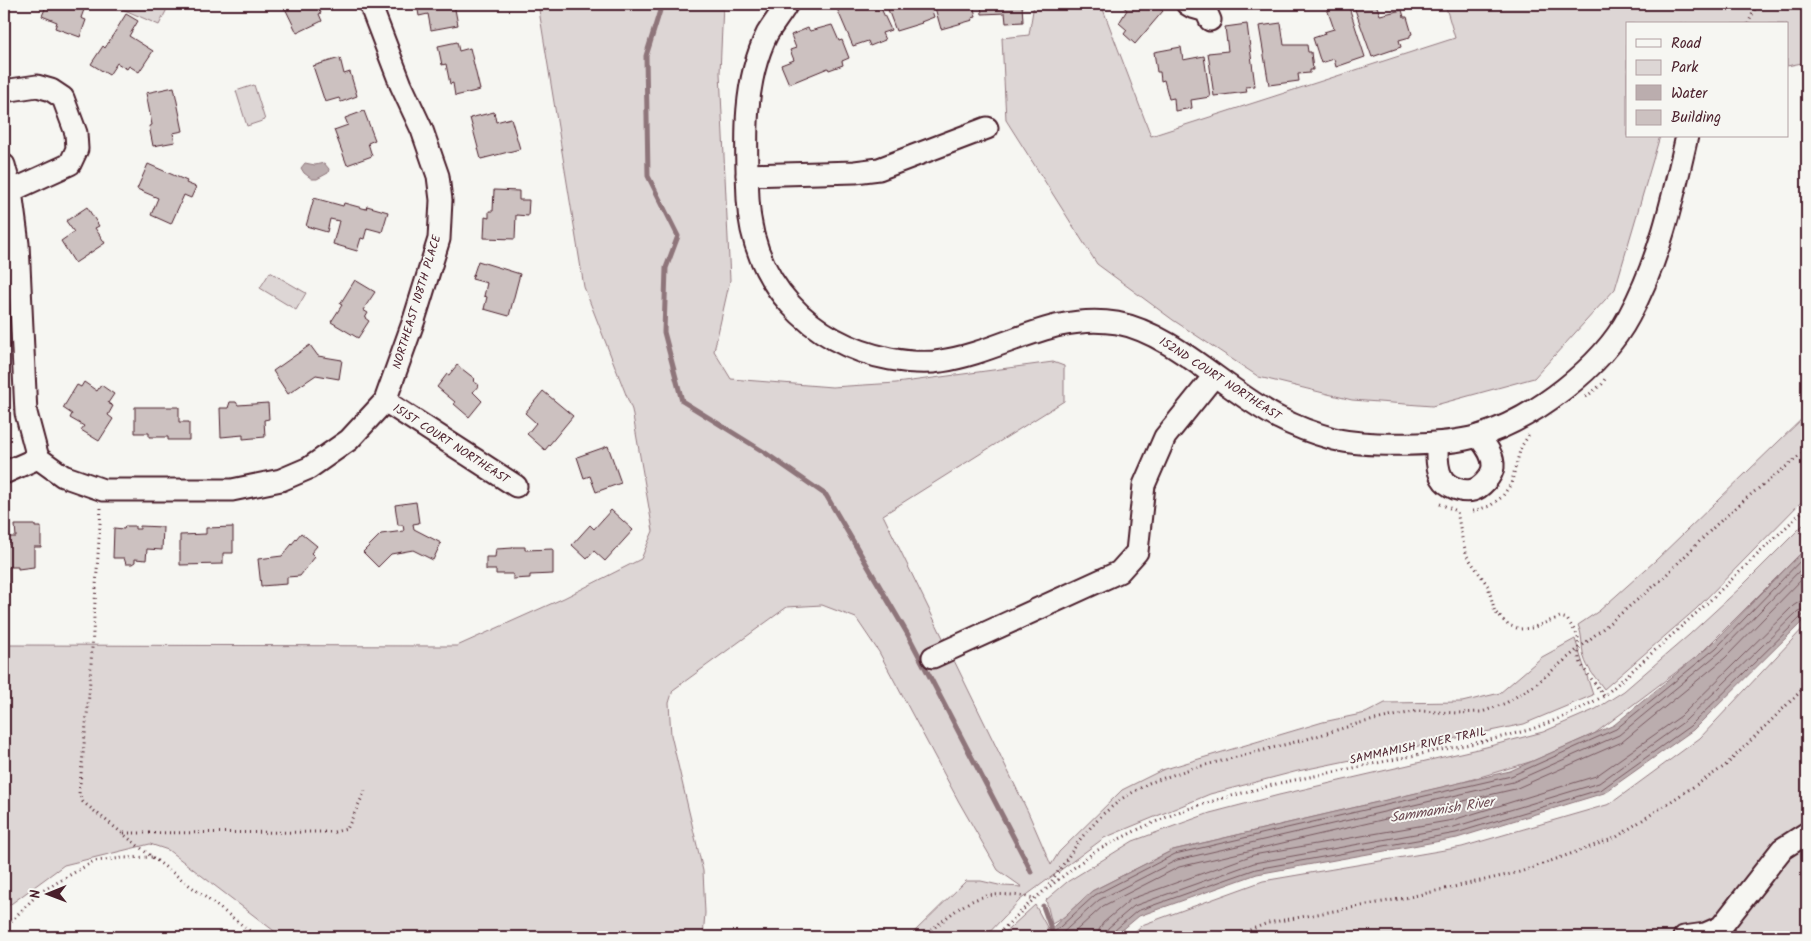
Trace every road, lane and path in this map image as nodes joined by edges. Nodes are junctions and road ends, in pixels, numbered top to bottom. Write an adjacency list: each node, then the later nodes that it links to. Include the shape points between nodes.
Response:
1 (370, 4): 15 (street, NORTHEAST 108TH PLACE, via 422,130 438,176 441,200 439,239)
2 (787, 4): 11 (street, 152ND COURT NORTHEAST, via 768,33 754,67 747,106)
3 (1187, 4): 5 (street, via 1206,11)
4 (1757, 4): 6 (path)
5 (1210, 20)
6 (1749, 22)
7 (4, 91): 12 (street, via 37,86 51,90 63,98 76,133 77,149 70,164)
8 (987, 128): 11 (street, via 879,169)
9 (1687, 138): 13 (street, 152ND COURT NORTHEAST, via 1670,212 1647,280 1628,319)
10 (4, 165): 12 (street)
11 (747, 175): 14 (street, 152ND COURT NORTHEAST, via 749,222 757,250 774,284 801,316 848,347 902,361 945,361 1048,327 1093,321 1144,330)
12 (11, 191): 21 (street, via 18,244 26,413)
13 (1600, 356): 16 (path, via 1608,364 1609,373 1602,384); 18 (street, 152ND COURT NORTHEAST, via 1583,374 1538,407)
14 (1214, 376): 19 (street, 152ND COURT NORTHEAST, via 1279,418 1336,440); 31 (street, via 1165,437 1144,485 1137,552 1119,572)
15 (385, 401): 23 (street, 151ST COURT NORTHEAST); 24 (street, via 349,440 309,468 281,480 232,490)
16 (1580, 402)
17 (1537, 431): 29 (path, via 1529,435 1521,447 1511,484 1502,498 1479,510)
18 (1478, 436): 19 (street, 152ND COURT NORTHEAST); 19 (street, via 1489,450 1493,468 1486,481 1473,490 1456,489 1442,479 1437,463)
19 (1437, 443)
20 (1807, 450): 30 (path, via 1749,496 1660,581)
21 (38, 458): 22 (street); 24 (street, via 63,476)
22 (4, 473)
23 (516, 486)
24 (103, 490): 35 (path, via 89,695 78,794 83,802)
25 (1437, 502): 27 (path)
26 (1807, 507): 33 (path, SAMMAMISH RIVER TRAIL)
27 (1457, 511): 28 (path); 30 (path, via 1467,556 1488,586 1495,612 1508,626 1520,629 1567,619 1578,636)
28 (1463, 511)
29 (1468, 511)
30 (1579, 649): 33 (path, via 1584,669); 38 (path, via 1536,684 1506,703 1482,712 1457,714 1418,710 1190,769 1149,784 1103,814 1081,838)
31 (933, 657)
32 (1807, 685): 44 (path, via 1725,766 1615,838 1520,872 1405,898 1268,923)
33 (1604, 696): 38 (path, SAMMAMISH RIVER TRAIL, via 1566,716 1494,740 1280,784 1181,812 1094,852)
34 (364, 791): 35 (path, via 347,829 334,832)
35 (123, 833): 37 (path)
36 (1807, 833): 45 (street, via 1782,849 1720,928)
37 (152, 857): 40 (path, via 94,861 39,893); 41 (path)
38 (1047, 888): 39 (path, SAMMAMISH RIVER TRAIL)
39 (1035, 898): 42 (path, via 1014,894 975,899); 43 (path, SAMMAMISH RIVER TRAIL)
40 (4, 928)
41 (258, 937)
42 (924, 937)
43 (995, 937)
44 (1231, 937)
45 (1684, 937)

